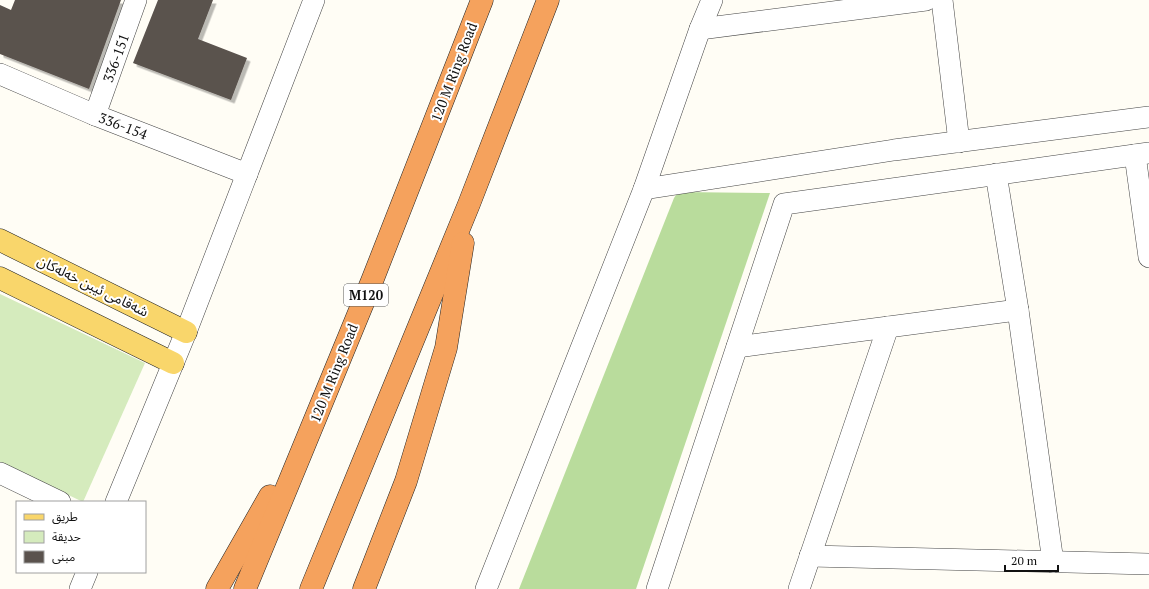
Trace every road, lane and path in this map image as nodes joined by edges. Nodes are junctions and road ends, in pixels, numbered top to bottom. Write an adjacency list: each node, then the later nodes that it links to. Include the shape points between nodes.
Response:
1 (136, 0): 11 (street, 336-151)
2 (314, 0): 15 (street)
3 (482, 0): 9 (highway, 120 M Ring Road / M120)
4 (548, 0): 18 (highway)
5 (712, 0): 8 (street)
6 (926, 0): 8 (street)
7 (942, 0): 13 (street)
8 (700, 29): 17 (street)
9 (464, 49): 35 (highway, via 383,246 301,433 266,505); 36 (highway, 120 M Ring Road / M120)
10 (0, 74): 11 (street, 336-154)
11 (95, 115): 15 (street, 336-154)
12 (1149, 117): 13 (street)
13 (959, 142): 17 (street)
14 (1142, 154): 16 (street); 20 (street)
15 (247, 174): 24 (street)
16 (996, 174): 22 (street); 25 (street, via 784,204)
17 (644, 189): 39 (street)
18 (469, 204): 37 (highway); 38 (highway, via 446,348 406,481)
19 (0, 240): 24 (main road, شەقامی ئیبن خەلەکان)
20 (1149, 257)
21 (0, 278): 26 (main road)
22 (1018, 310): 23 (street); 31 (street)
23 (888, 327): 25 (street); 30 (street)
24 (186, 332): 26 (street)
25 (737, 347): 40 (street)
26 (173, 363): 29 (street)
27 (0, 473): 28 (street)
28 (58, 501)
29 (116, 501)
30 (810, 556): 31 (street); 41 (street)
31 (1053, 562): 32 (street)
32 (1149, 564)
33 (87, 573): 34 (street)
34 (80, 589)
35 (217, 589)
36 (245, 589)
37 (311, 589)
38 (364, 589)
39 (486, 589)
40 (657, 589)
41 (799, 589)

